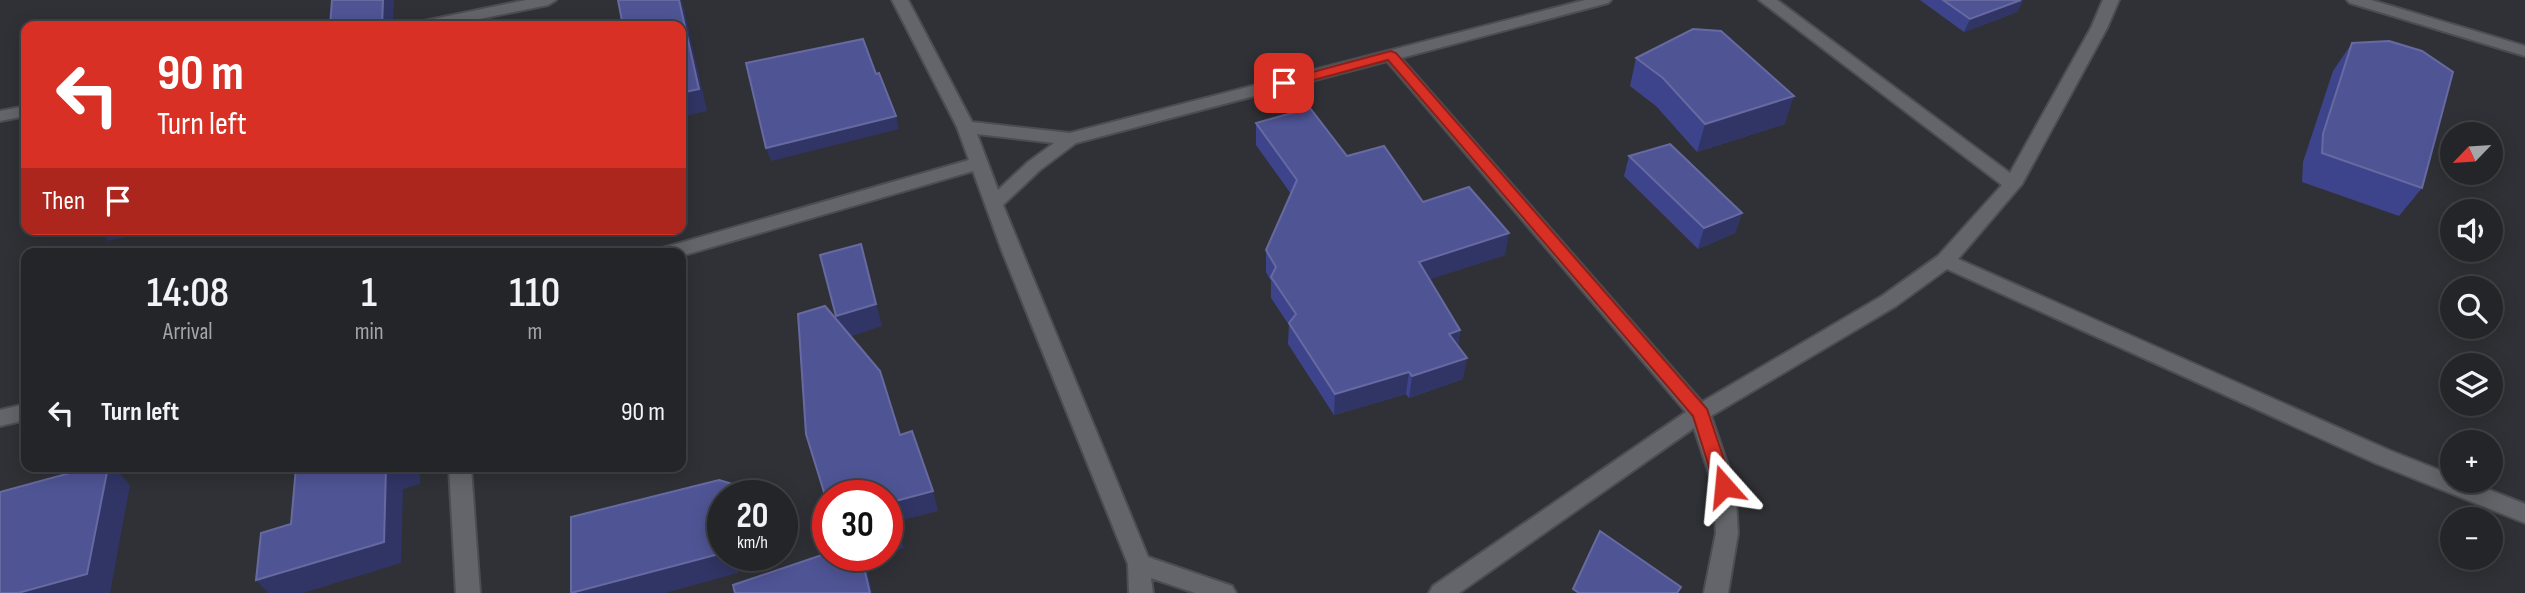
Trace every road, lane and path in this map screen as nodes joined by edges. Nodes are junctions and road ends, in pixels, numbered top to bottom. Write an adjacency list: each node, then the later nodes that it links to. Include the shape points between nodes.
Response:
1 (548, 0): 7 (street)
2 (900, 0): 12 (street)
3 (1603, 0): 9 (street)
4 (1767, 0): 15 (street)
5 (2111, 0): 15 (street)
6 (2354, 0): 8 (street)
7 (448, 21)
8 (2525, 51)
9 (1391, 55): 13 (street); 20 (street)
10 (21, 112): 11 (street)
11 (0, 117)
12 (966, 127): 13 (street); 14 (street)
13 (1070, 139): 16 (street)
14 (977, 164): 16 (street); 17 (street)
15 (2013, 184): 18 (street)
16 (993, 205): 24 (street)
17 (686, 248)
18 (1945, 261): 20 (street, via 1889,301); 23 (street, via 2383,457)
19 (21, 413): 21 (street)
20 (1700, 413): 28 (street); 29 (street, via 1724,486 1727,533)
21 (0, 418)
22 (460, 472): 25 (street)
23 (2525, 513)
24 (1139, 564): 26 (street); 27 (street)
25 (468, 593)
26 (1141, 593)
27 (1224, 593)
28 (1441, 593)
29 (1716, 593)

